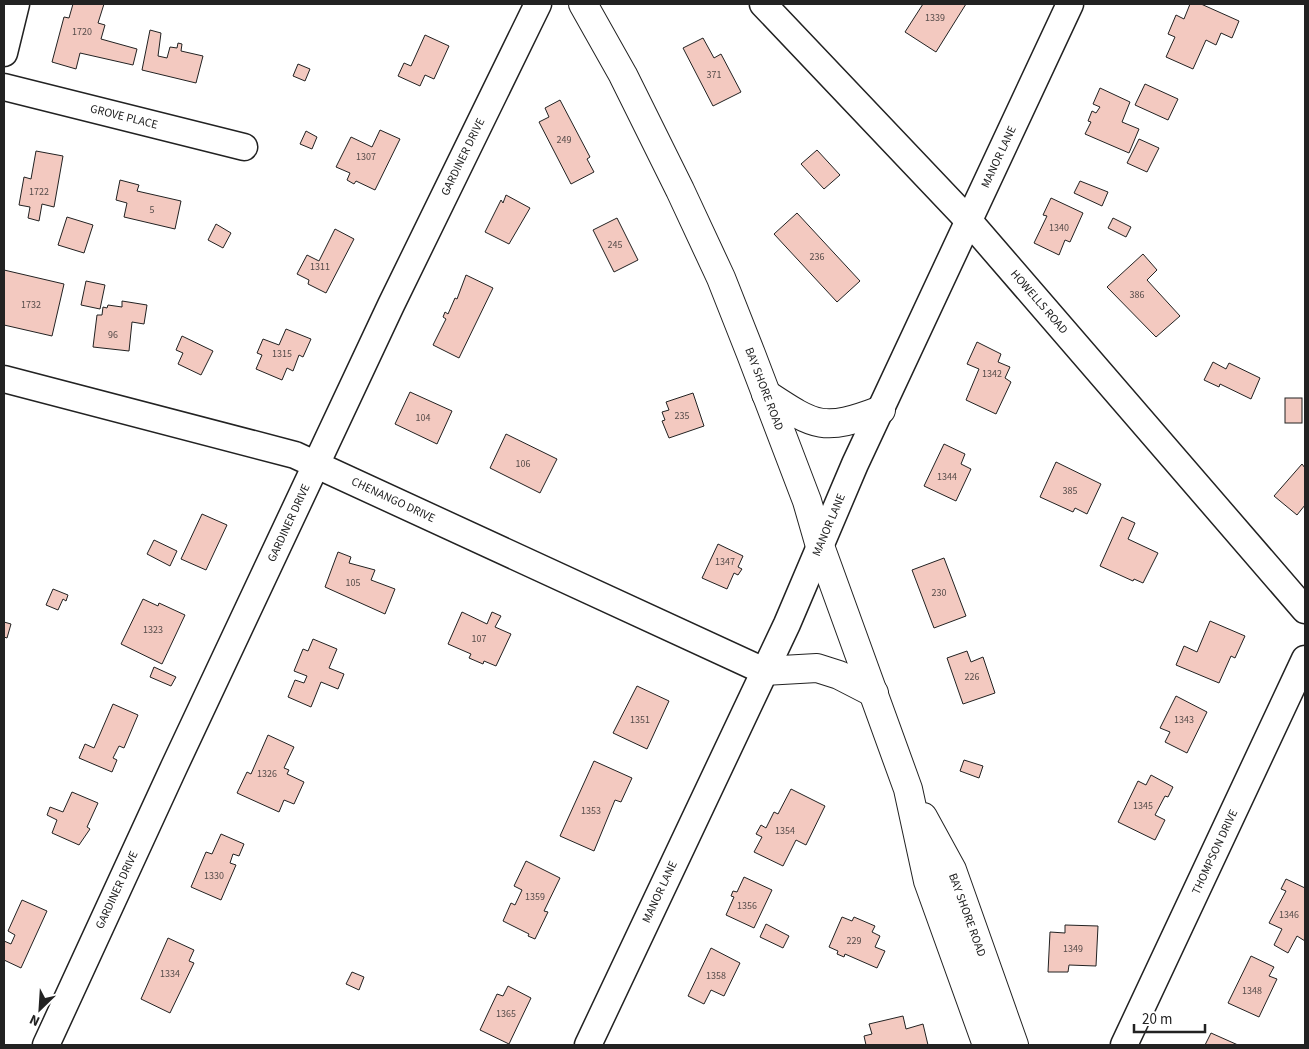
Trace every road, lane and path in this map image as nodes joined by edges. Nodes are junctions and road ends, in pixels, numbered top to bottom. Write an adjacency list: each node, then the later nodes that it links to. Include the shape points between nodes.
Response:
1 (16, 4): 6 (street)
2 (538, 4): 13 (street, GARDINER DRIVE)
3 (583, 4): 11 (main road, BAY SHORE ROAD, via 680,190 721,278)
4 (763, 4): 9 (street, HOWELLS ROAD)
5 (1070, 4): 9 (street, MANOR LANE)
6 (4, 53)
7 (4, 87): 8 (street, GROVE PLACE)
8 (244, 147)
9 (969, 221): 12 (street, MANOR LANE); 15 (street, HOWELLS ROAD)
10 (4, 379): 13 (street, CHENANGO DRIVE, via 295,455)
11 (766, 394): 12 (main road, via 804,419 824,425 849,422); 14 (main road, BAY SHORE ROAD, via 807,501)
12 (881, 410): 14 (street, MANOR LANE)
13 (317, 465): 17 (street, CHENANGO DRIVE); 20 (street, GARDINER DRIVE)
14 (820, 546): 17 (street, MANOR LANE); 18 (main road, BAY SHORE ROAD)
15 (1305, 610)
16 (1305, 659): 24 (street, THOMPSON DRIVE)
17 (764, 671): 18 (main road, via 817,668 839,674); 21 (street, MANOR LANE)
18 (874, 693): 19 (main road, BAY SHORE ROAD)
19 (908, 789): 22 (main road, BAY SHORE ROAD, via 928,881); 23 (main road, BAY SHORE ROAD, via 952,870)
20 (46, 1045)
21 (588, 1045)
22 (987, 1045)
23 (1014, 1045)
24 (1124, 1045)

